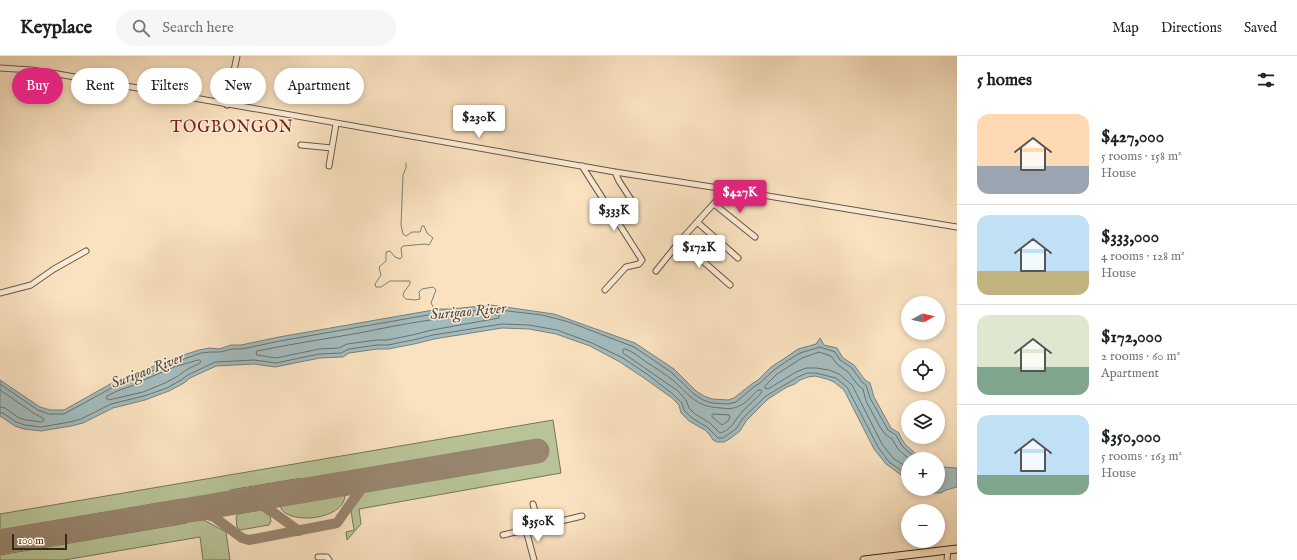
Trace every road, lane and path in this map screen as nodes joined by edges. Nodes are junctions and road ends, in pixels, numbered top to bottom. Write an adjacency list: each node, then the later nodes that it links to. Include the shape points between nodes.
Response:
1 (237, 56): 3 (street)
2 (0, 68): 3 (street, via 38,71)
3 (227, 105): 4 (street)
4 (336, 124): 6 (street); 8 (street)
5 (301, 145): 6 (street)
6 (332, 148): 7 (street)
7 (329, 166)
8 (582, 166): 9 (street); 21 (street, via 642,260 639,264 626,267)
9 (615, 172): 10 (street); 11 (street)
10 (722, 188): 12 (street, via 720,197); 14 (street)
11 (632, 201)
12 (714, 204): 13 (street); 15 (street)
13 (697, 222): 16 (street); 18 (street)
14 (957, 227)
15 (755, 237)
16 (680, 241): 19 (street); 20 (street)
17 (86, 251): 22 (street, via 54,268 31,285)
18 (738, 258)
19 (656, 270)
20 (730, 285)
21 (605, 290)
22 (0, 293)
23 (533, 504): 25 (street)
24 (582, 516): 25 (street)
25 (539, 527): 26 (street)
26 (526, 530): 27 (street); 32 (street)
27 (503, 535)
28 (957, 549): 29 (highway)
29 (948, 550): 33 (highway); 34 (street)
30 (318, 557): 31 (street, via 327,557)
31 (329, 560)
32 (534, 560)
33 (864, 560)
34 (946, 560)

